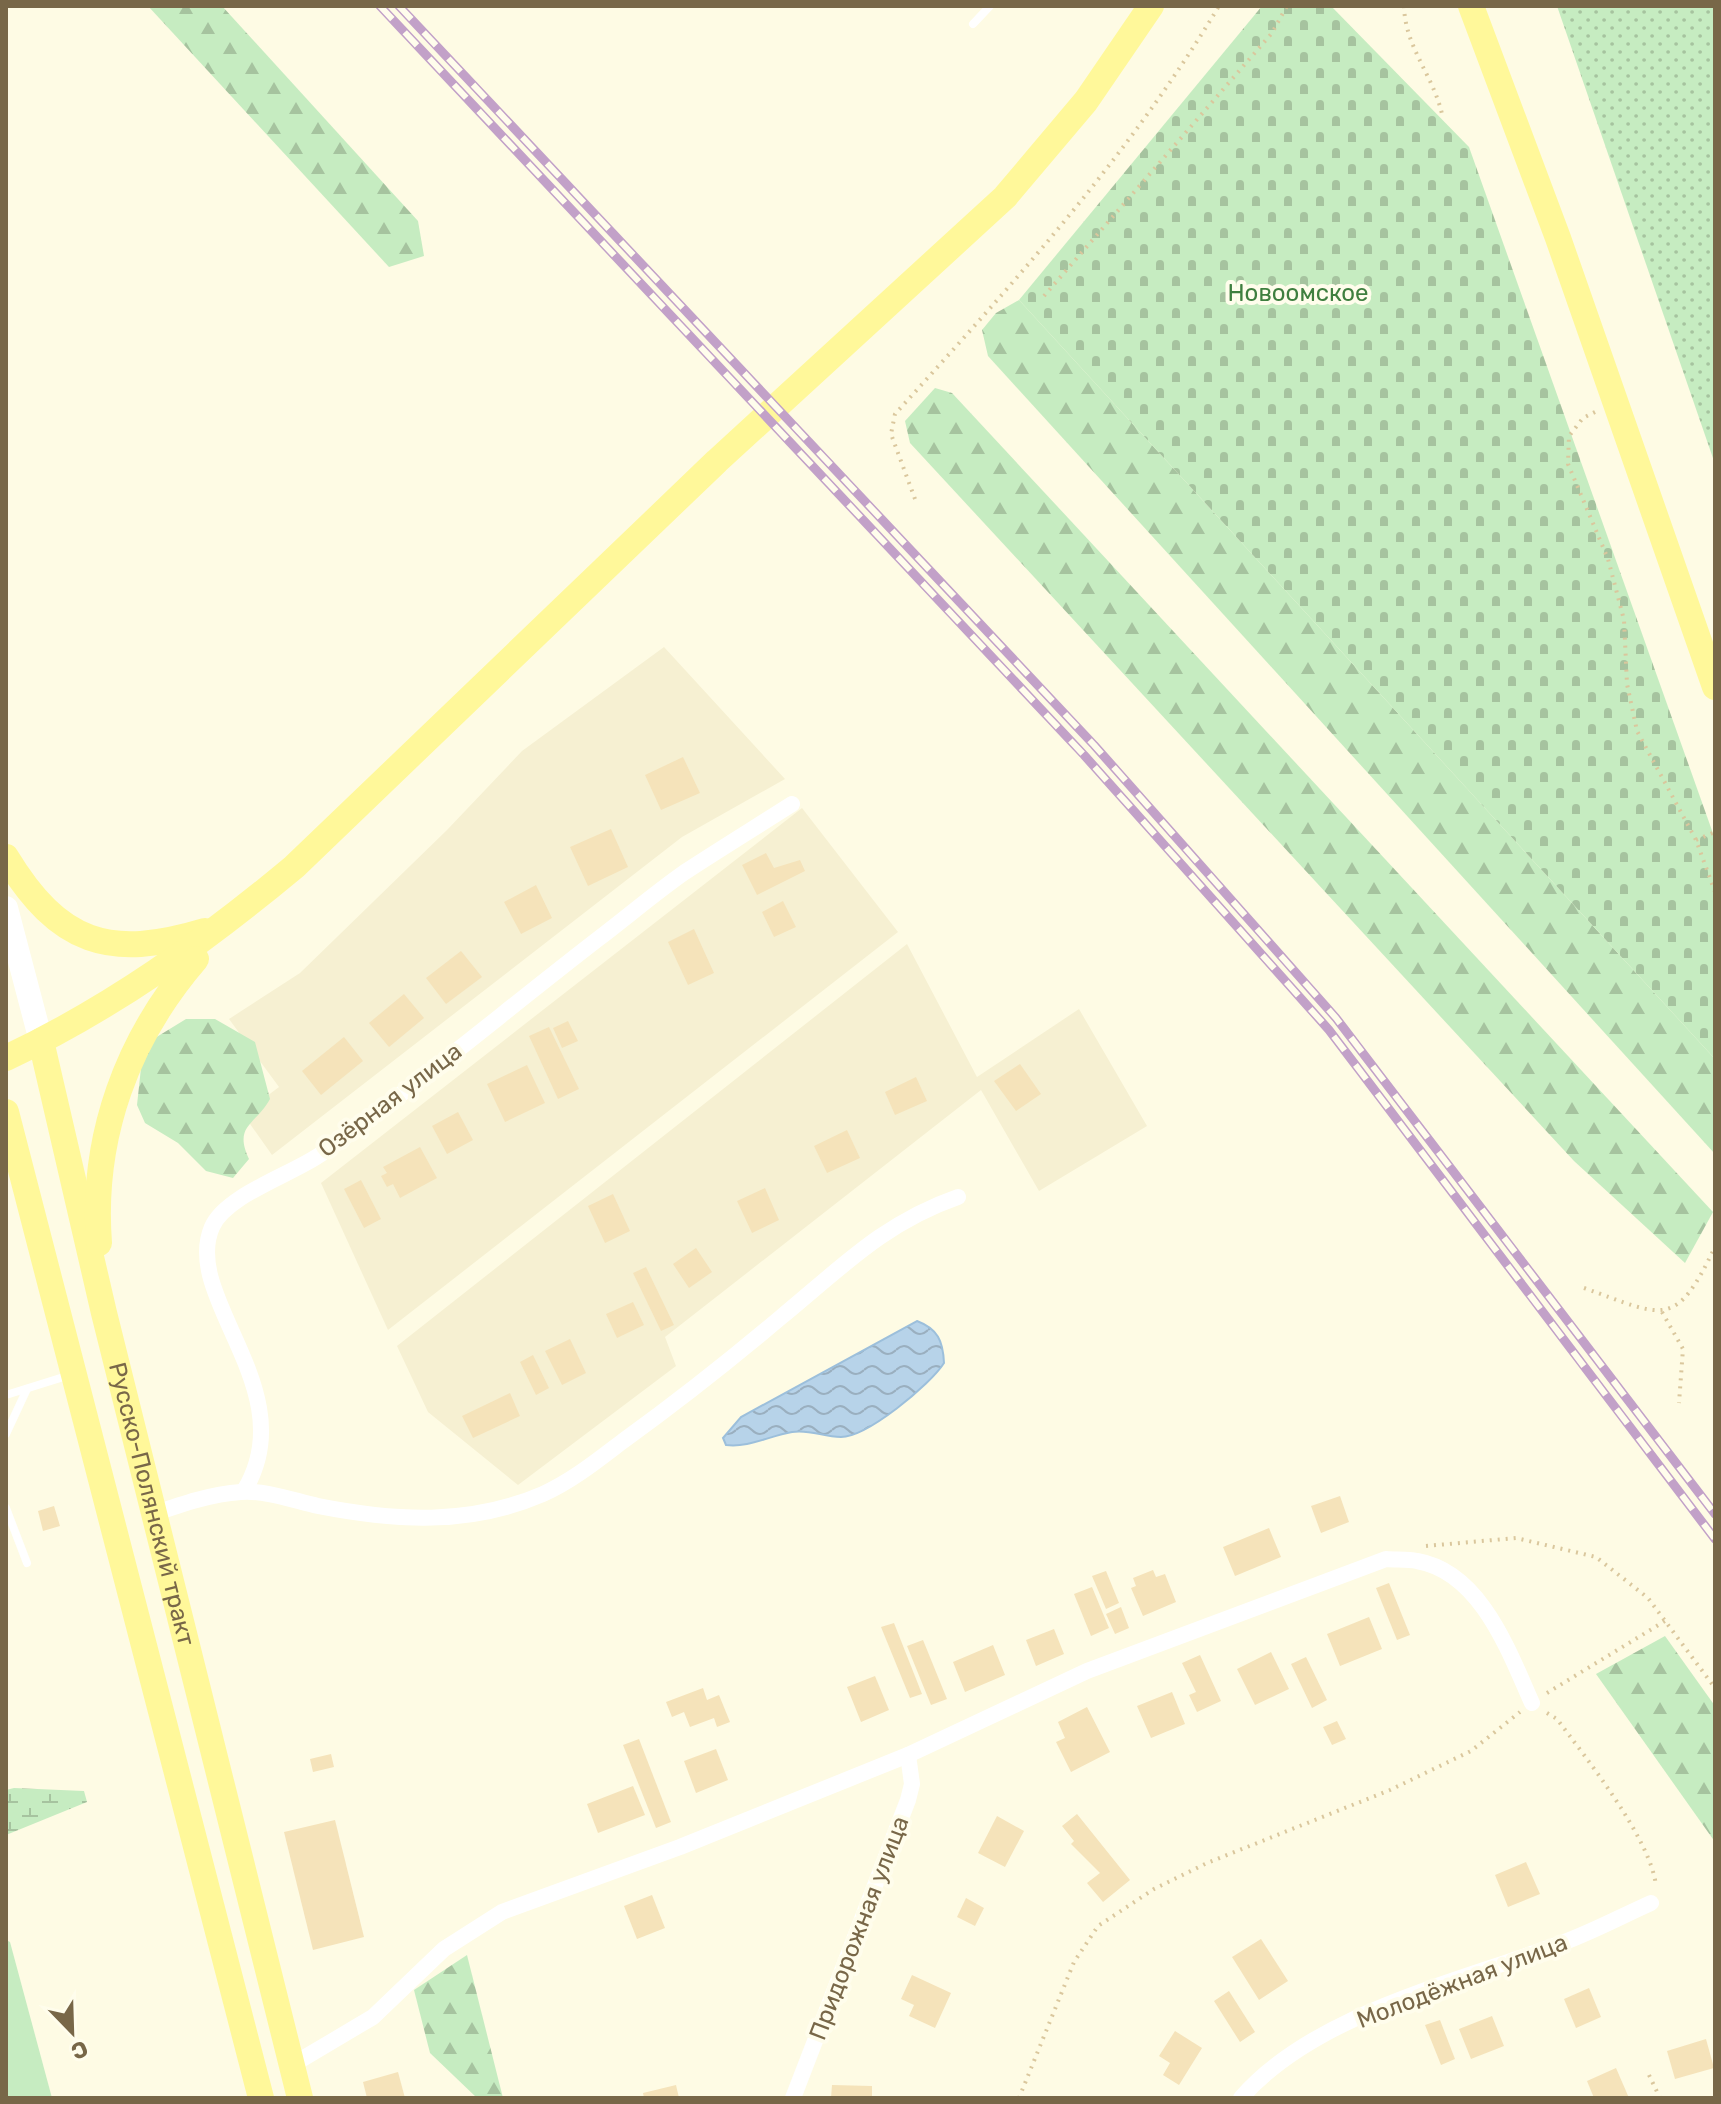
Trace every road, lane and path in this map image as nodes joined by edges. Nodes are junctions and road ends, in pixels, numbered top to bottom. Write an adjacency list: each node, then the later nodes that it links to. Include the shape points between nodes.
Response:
1 (990, 6): 7 (lane)
2 (1151, 6): 19 (main road, via 1049,148 1005,197 717,461 294,867)
3 (1219, 6): 11 (path, via 1146,117 1067,222 895,414 891,434)
4 (1287, 6): 9 (path, via 1272,33)
5 (1404, 6): 8 (path, via 1414,53 1436,88)
6 (1471, 6): 10 (main road)
7 (973, 24)
8 (1442, 114)
9 (1044, 296)
10 (1615, 401): 12 (main road); 15 (path, via 1583,418 1569,436 1568,464 1608,559 1624,620 1627,684 1637,731)
11 (915, 499)
12 (1715, 687)
13 (792, 804): 34 (street, Озёрная улица, via 683,873 319,1155 233,1204 213,1226 206,1252 212,1281 244,1355 262,1433 261,1454)
14 (1715, 832): 15 (path)
15 (1696, 840): 17 (path)
16 (6, 857): 19 (main road, via 52,919 80,935 119,945 155,944)
17 (1715, 892)
18 (6, 908): 20 (main road, Русско-Полянский тракт)
19 (224, 926): 20 (main road, via 150,979); 28 (main road, via 169,990 132,1053 117,1093 99,1177)
20 (41, 1041): 21 (main road); 28 (main road, Русско-Полянский тракт)
21 (6, 1058)
22 (6, 1112): 23 (main road, Русско-Полянский тракт)
23 (11, 1150): 29 (main road, Русско-Полянский тракт)
24 (958, 1197): 34 (street, via 882,1232 691,1392 546,1492 470,1516 428,1520 375,1517)
25 (1715, 1247): 27 (path, via 1681,1304)
26 (1584, 1288): 27 (path)
27 (1662, 1312): 32 (path, via 1683,1349)
28 (104, 1313): 36 (main road, Русско-Полянский тракт)
29 (74, 1374): 30 (lane); 46 (main road, Русско-Полянский тракт)
30 (27, 1389): 31 (lane); 33 (lane)
31 (6, 1395)
32 (1679, 1403)
33 (6, 1434)
34 (244, 1491): 36 (street)
35 (6, 1508): 38 (lane)
36 (153, 1514): 44 (main road, Русско-Полянский тракт)
37 (1422, 1547): 39 (path, via 1516,1538 1596,1557 1648,1598)
38 (27, 1563)
39 (1665, 1621): 40 (path); 41 (path)
40 (1715, 1688)
41 (1532, 1703): 42 (street, via 1486,1610 1466,1588 1420,1561 1386,1559 1087,1671); 43 (path, via 1557,1719 1606,1784 1649,1861 1657,1884); 49 (path, via 1471,1751 1390,1790 1207,1863 1154,1889 1098,1926 1074,1962)
42 (908, 1755): 44 (street, via 502,1912 444,1949 373,2017); 48 (street, Придорожная улица, via 908,1800)
43 (1651, 1903): 50 (street, Молодёжная улица, via 1563,1943 1463,1976 1356,2021 1287,2054)
44 (292, 2065): 47 (main road, Русско-Полянский тракт)
45 (1649, 2075): 51 (path)
46 (254, 2096)
47 (300, 2098)
48 (793, 2098)
49 (1019, 2098)
50 (1241, 2098)
51 (1660, 2098)

